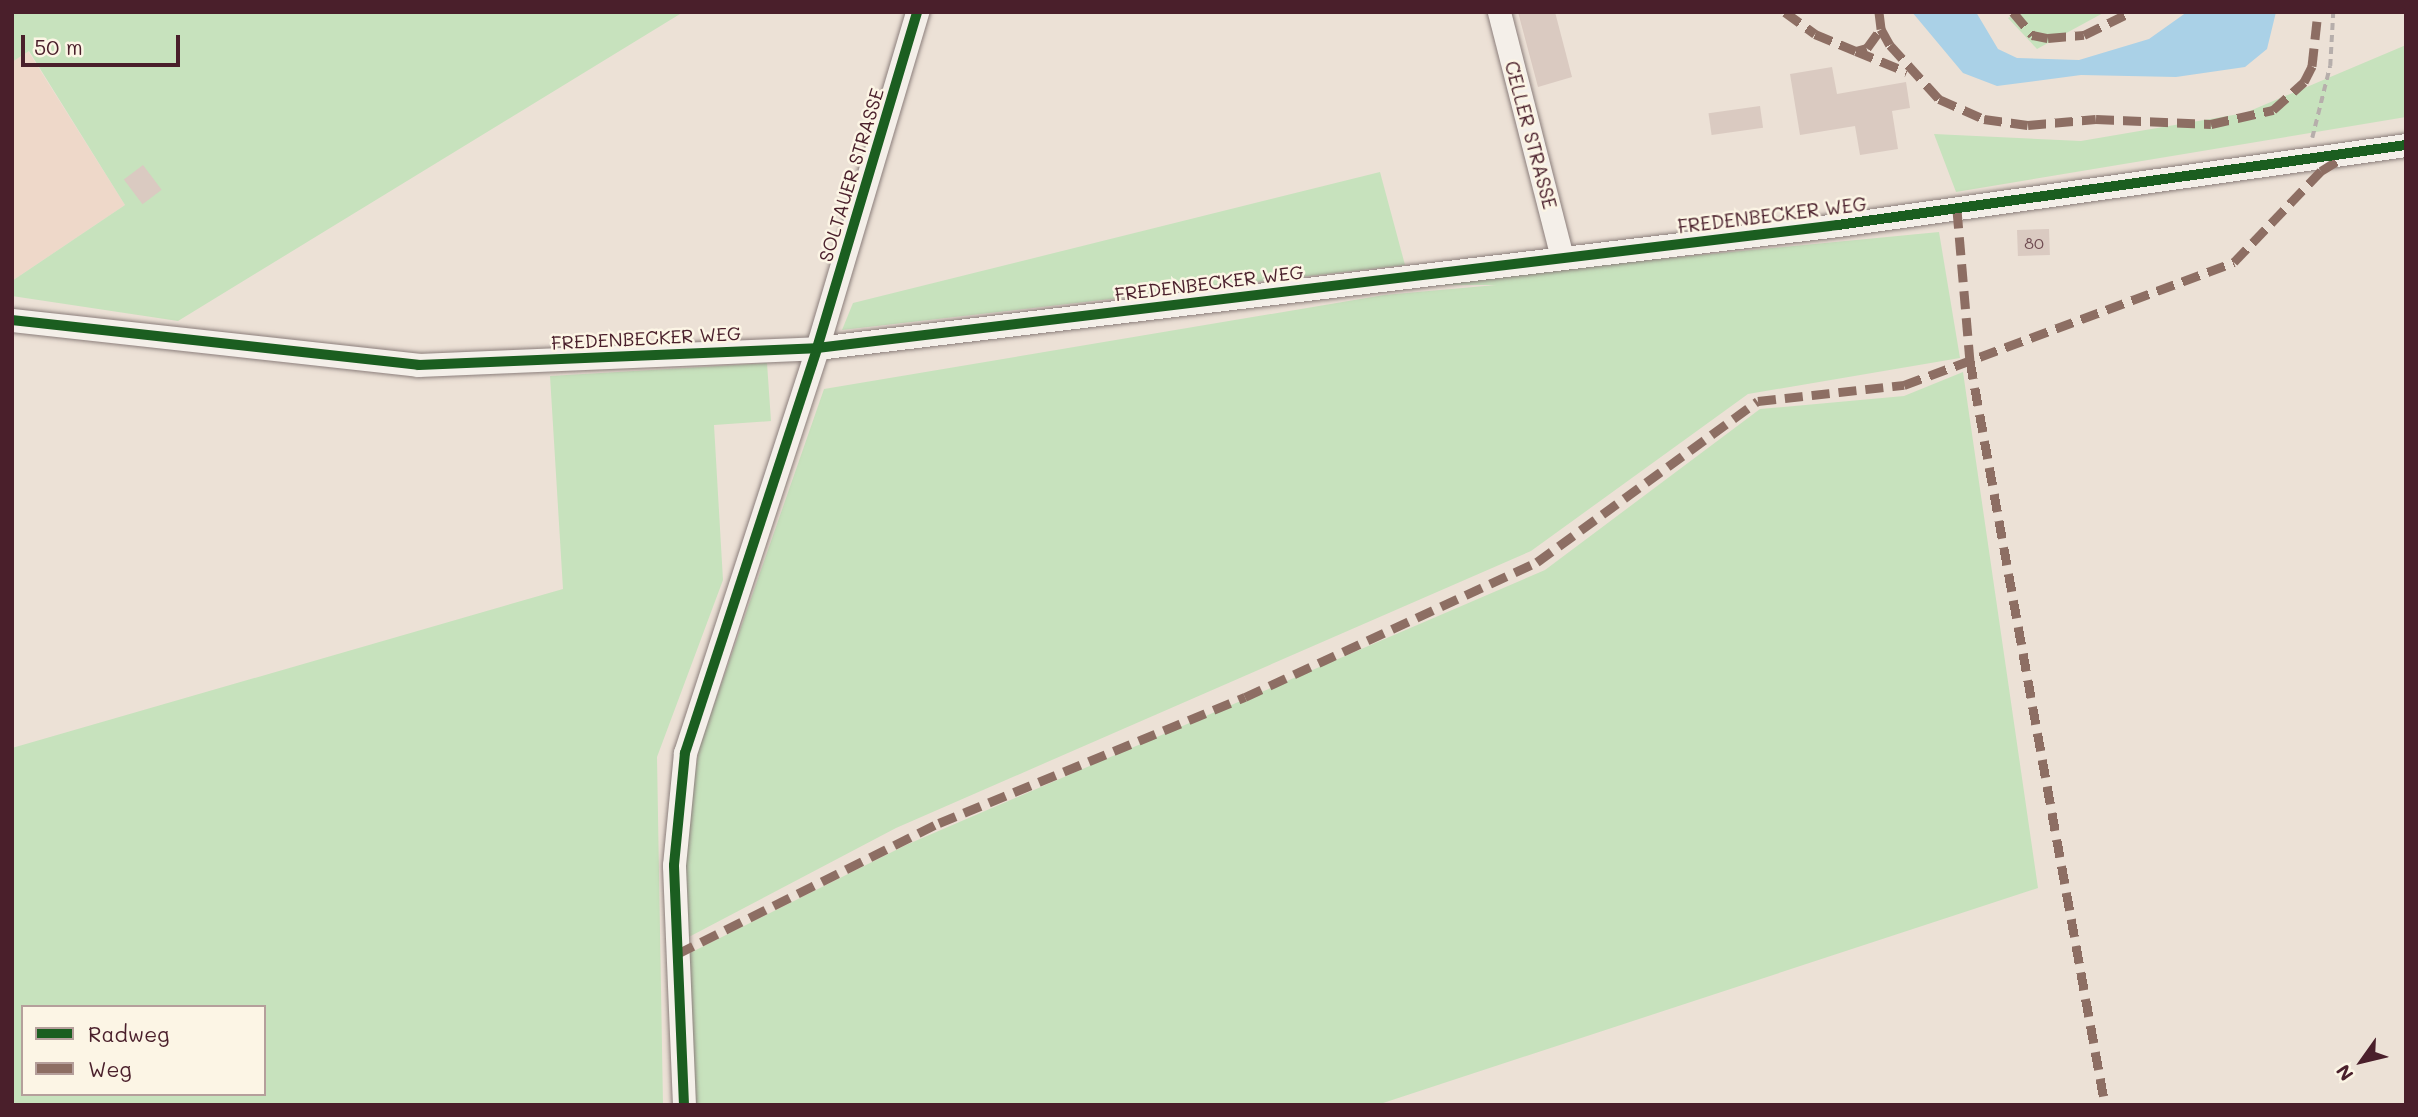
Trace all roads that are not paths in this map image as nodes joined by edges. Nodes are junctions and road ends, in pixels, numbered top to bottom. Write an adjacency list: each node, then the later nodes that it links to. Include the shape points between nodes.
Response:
1 (917, 12): 6 (street, SOLTAUER STRASSE)
2 (1499, 12): 4 (street, CELLER STRASSE)
3 (2406, 145): 4 (street, FREDENBECKER WEG, via 1838,225)
4 (1562, 257): 6 (street, FREDENBECKER WEG)
5 (12, 320): 6 (street, FREDENBECKER WEG, via 418,365)
6 (817, 348): 7 (street, SOLTAUER STRASSE, via 685,753 674,865)
7 (684, 1105)

